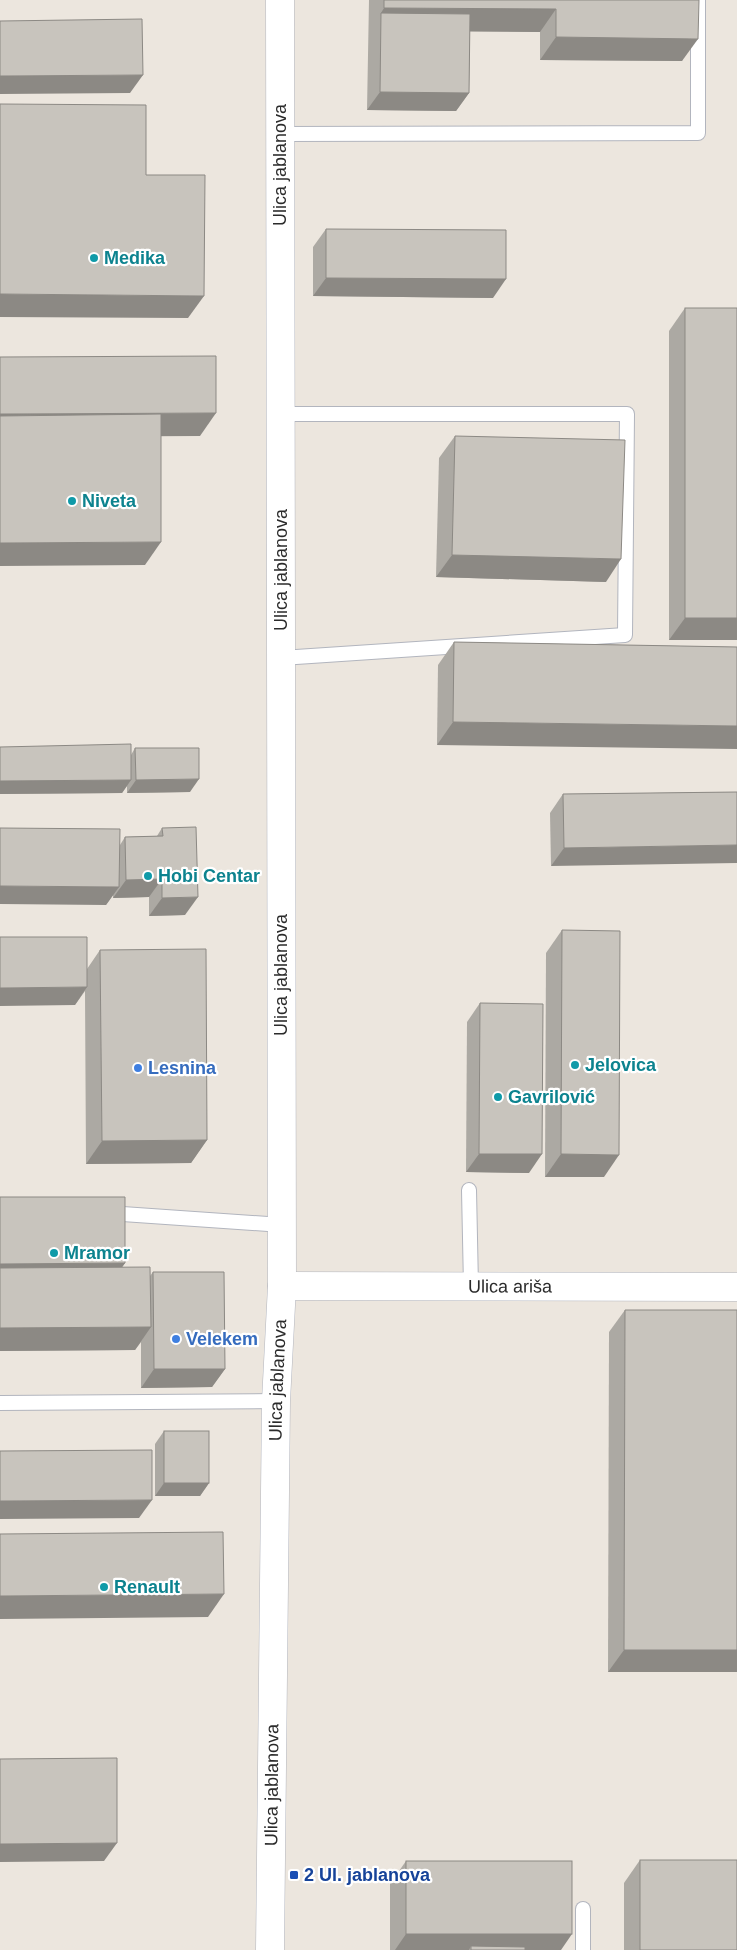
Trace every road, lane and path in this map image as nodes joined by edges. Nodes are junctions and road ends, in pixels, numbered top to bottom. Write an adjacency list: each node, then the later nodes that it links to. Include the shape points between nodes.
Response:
1 (280, 0): 3 (street, Ulica jablanova)
2 (698, 0): 3 (lane, via 698,132)
3 (280, 134): 4 (street, Ulica jablanova)
4 (281, 414): 5 (street, Ulica jablanova); 5 (lane, via 627,414 625,636)
5 (281, 658): 8 (street, Ulica jablanova)
6 (469, 1190): 10 (lane)
7 (97, 1213): 8 (lane)
8 (282, 1225): 9 (street, Ulica jablanova)
9 (282, 1286): 10 (street, Ulica ariša); 12 (street, Ulica jablanova)
10 (471, 1286): 11 (street, Ulica ariša)
11 (737, 1287)
12 (276, 1401): 13 (lane); 15 (street, Ulica jablanova)
13 (0, 1403)
14 (584, 1909): 16 (lane)
15 (270, 1950)
16 (583, 1950)

